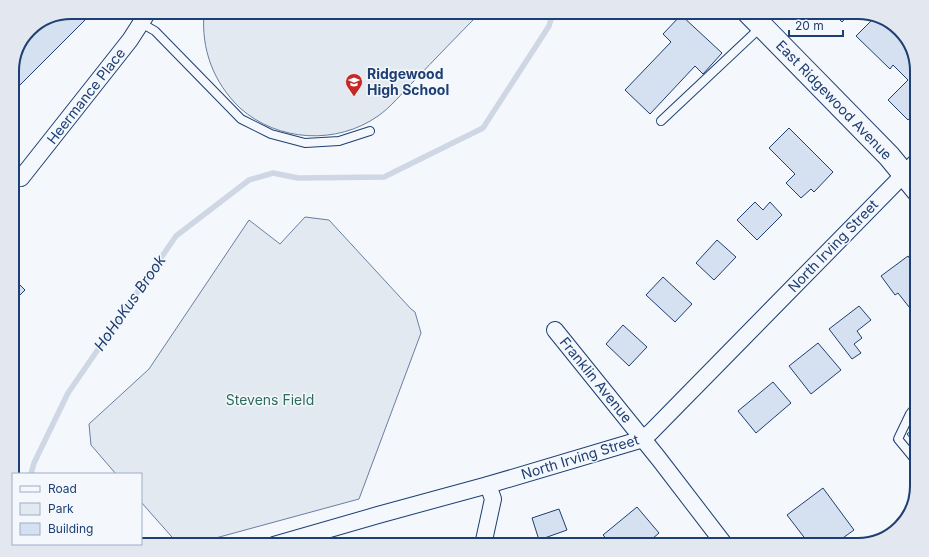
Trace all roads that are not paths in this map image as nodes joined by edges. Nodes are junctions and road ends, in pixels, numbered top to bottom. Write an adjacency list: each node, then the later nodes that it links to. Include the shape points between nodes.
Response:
1 (143, 19): 7 (street, Heermance Place, via 130,40)
2 (146, 19): 5 (lane, via 241,119 271,134 305,143 339,141)
3 (755, 19): 4 (lane); 6 (main road, East Ridgewood Avenue, via 889,156)
4 (661, 122)
5 (370, 131)
6 (910, 173)
7 (19, 174)
8 (910, 178): 11 (street, North Irving Street)
9 (555, 330): 11 (street, Franklin Avenue)
10 (910, 414): 12 (lane, via 898,439)
11 (643, 439): 13 (street, North Irving Street); 16 (street, Franklin Avenue)
12 (910, 454)
13 (488, 485): 14 (street, North Irving Street); 15 (street, via 493,499)
14 (297, 538)
15 (485, 538)
16 (716, 538)

